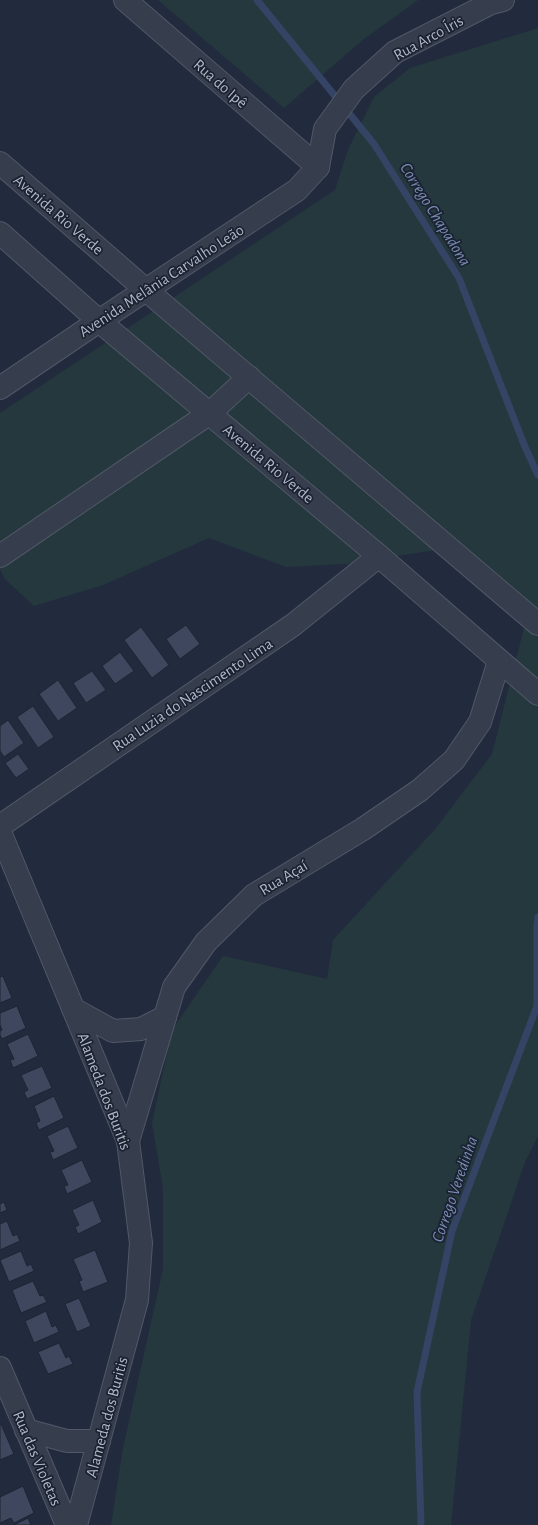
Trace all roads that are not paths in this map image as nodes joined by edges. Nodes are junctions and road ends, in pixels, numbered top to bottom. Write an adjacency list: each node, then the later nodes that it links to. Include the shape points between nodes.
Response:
1 (125, 0): 4 (street, Rua do Ipê)
2 (503, 0): 4 (street, Rua Arco Íris, via 491,3 395,52 354,89 325,130)
3 (0, 163): 6 (street, Avenida Rio Verde)
4 (318, 167): 6 (street, Avenida Melânia Carvalho Leão, via 297,190)
5 (0, 232): 7 (street, Avenida Rio Verde)
6 (146, 290): 7 (street, Avenida Melânia Carvalho Leão); 8 (street, Avenida Rio Verde)
7 (99, 320): 9 (street, Avenida Melânia Carvalho Leão); 10 (street, Avenida Rio Verde)
8 (249, 377): 10 (street); 13 (street, Avenida Rio Verde)
9 (0, 388)
10 (210, 413): 11 (street); 12 (street, Avenida Rio Verde)
11 (0, 556)
12 (379, 556): 14 (street, Avenida Rio Verde); 16 (street, Rua Luzia do Nascimento Lima, via 293,626)
13 (538, 624)
14 (499, 661): 15 (street, Avenida Rio Verde); 19 (street, Rua Açaí, via 480,722 454,760 420,790 363,829 254,895 202,949 174,987)
15 (538, 694)
16 (0, 826)
17 (0, 832): 18 (street, Alameda dos Buritis)
18 (73, 1009): 19 (street, via 113,1030 142,1029); 20 (street, Alameda dos Buritis)
19 (165, 1017): 20 (street, Rua Açaí)
20 (128, 1141): 23 (street, Alameda dos Buritis, via 142,1243 137,1300)
21 (0, 1368): 22 (street, Rua das Violetas)
22 (26, 1430): 23 (street, via 67,1441); 24 (street, Rua das Violetas)
23 (99, 1441): 25 (street, Alameda dos Buritis)
24 (67, 1525)
25 (76, 1525)

